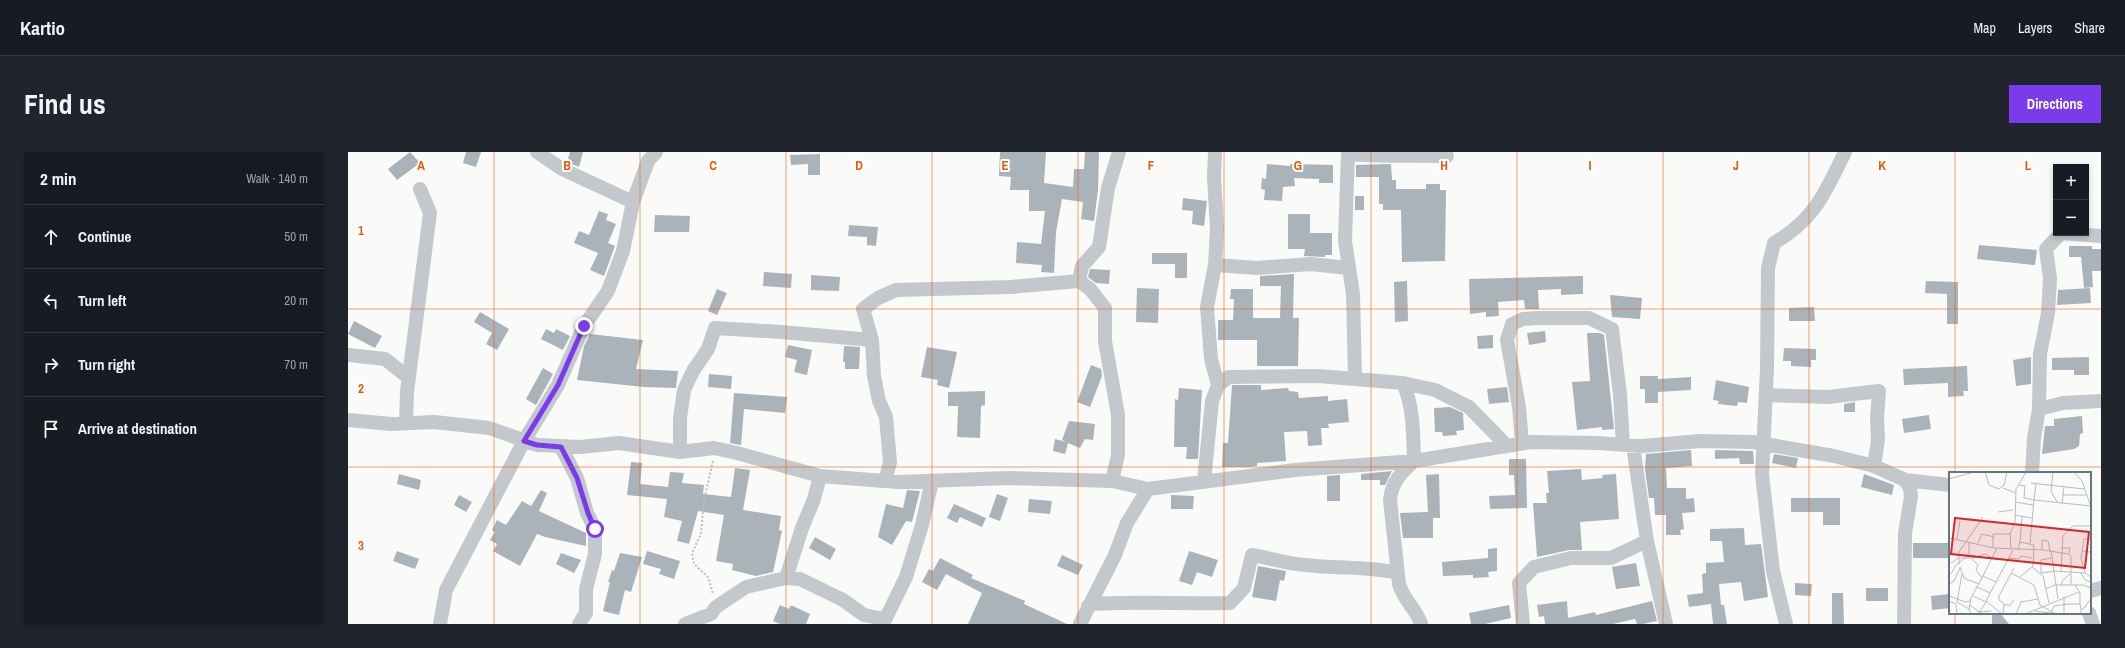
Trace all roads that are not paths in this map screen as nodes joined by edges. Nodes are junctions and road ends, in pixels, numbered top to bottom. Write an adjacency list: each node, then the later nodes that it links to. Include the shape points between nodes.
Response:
1 (537, 152): 9 (street, via 562,169)
2 (656, 152): 9 (street, via 648,161)
3 (1119, 152): 13 (street, via 1108,188 1099,247 1082,266)
4 (1215, 152): 11 (street)
5 (1845, 152): 20 (street, via 1826,191 1810,216 1791,233 1774,243 1768,268)
6 (1348, 153): 7 (street, via 1376,157); 12 (street, via 1345,210)
7 (1447, 156)
8 (420, 189): 16 (street, via 430,213)
9 (633, 202): 25 (street, via 622,251 608,291 584,326 558,385)
10 (2101, 236): 22 (street, via 2061,233 2046,249 2050,278 2048,313 2040,354)
11 (1215, 265): 12 (street, via 1257,268 1311,264); 19 (street, via 1207,307 1211,359)
12 (1348, 268): 17 (street, via 1353,294)
13 (1079, 281): 14 (street, via 896,290 878,298 863,309); 40 (street, via 1090,289 1105,308 1105,341 1118,415 1118,455)
14 (872, 340): 31 (street, via 715,328 708,349 684,390 680,418); 37 (street, via 874,376 879,401 886,417 890,462)
15 (348, 355): 16 (street, via 385,359)
16 (409, 378): 24 (street)
17 (1354, 378): 18 (street); 19 (street, via 1243,376 1229,377)
18 (1403, 383): 29 (street, via 1435,390 1469,407); 32 (street, via 1409,398 1413,424)
19 (1218, 385): 39 (street, via 1212,401)
20 (1766, 395): 27 (street); 33 (street, via 1828,397 1879,391 1878,440)
21 (2101, 401): 22 (street, via 2063,403)
22 (2039, 409): 34 (street)
23 (348, 420): 24 (street)
24 (406, 423): 25 (street, via 434,422 489,428)
25 (524, 441): 30 (street); 51 (street, via 446,590)
26 (1522, 443): 28 (street); 28 (street, via 1519,407 1507,340 1512,324 1523,319 1589,318 1612,329); 29 (street)
27 (1764, 444): 28 (street, via 1701,441); 33 (street); 58 (street, via 1762,474 1766,519 1773,571)
28 (1628, 445): 43 (street)
29 (1507, 446): 32 (street)
30 (561, 447): 31 (street, via 619,443); 52 (street, via 577,478 595,529 595,554 586,589 586,613)
31 (680, 452): 35 (street, via 714,448)
32 (1414, 461): 39 (street, via 1295,470); 44 (street, via 1398,475 1391,490)
33 (1874, 466): 36 (street)
34 (2032, 472)
35 (820, 476): 37 (street); 45 (street)
36 (1905, 480): 41 (street); 59 (street, via 1910,488 1910,497 1906,533)
37 (885, 481): 38 (street)
38 (932, 481): 40 (street, via 1009,478); 50 (street, via 906,577)
39 (1204, 481): 42 (street)
40 (1112, 482): 42 (street)
41 (1949, 486)
42 (1148, 489): 48 (street, via 1127,523 1115,555)
43 (1647, 542): 56 (street, via 1611,558 1571,558 1534,567 1520,583); 57 (street)
44 (1398, 573): 48 (street, via 1376,568 1304,565 1252,555 1244,588 1230,604 1139,601); 55 (street, via 1402,595)
45 (786, 578): 50 (street, via 800,579 843,600 864,615); 53 (street, via 746,587 716,607 711,614)
46 (2101, 588): 47 (street)
47 (2091, 591)
48 (1088, 606): 54 (street)
49 (2089, 614): 60 (street)
50 (883, 622)
51 (440, 624)
52 (579, 624)
53 (685, 624)
54 (1080, 624)
55 (1421, 624)
56 (1523, 624)
57 (1666, 624)
58 (1786, 624)
59 (1904, 624)
60 (2093, 624)

